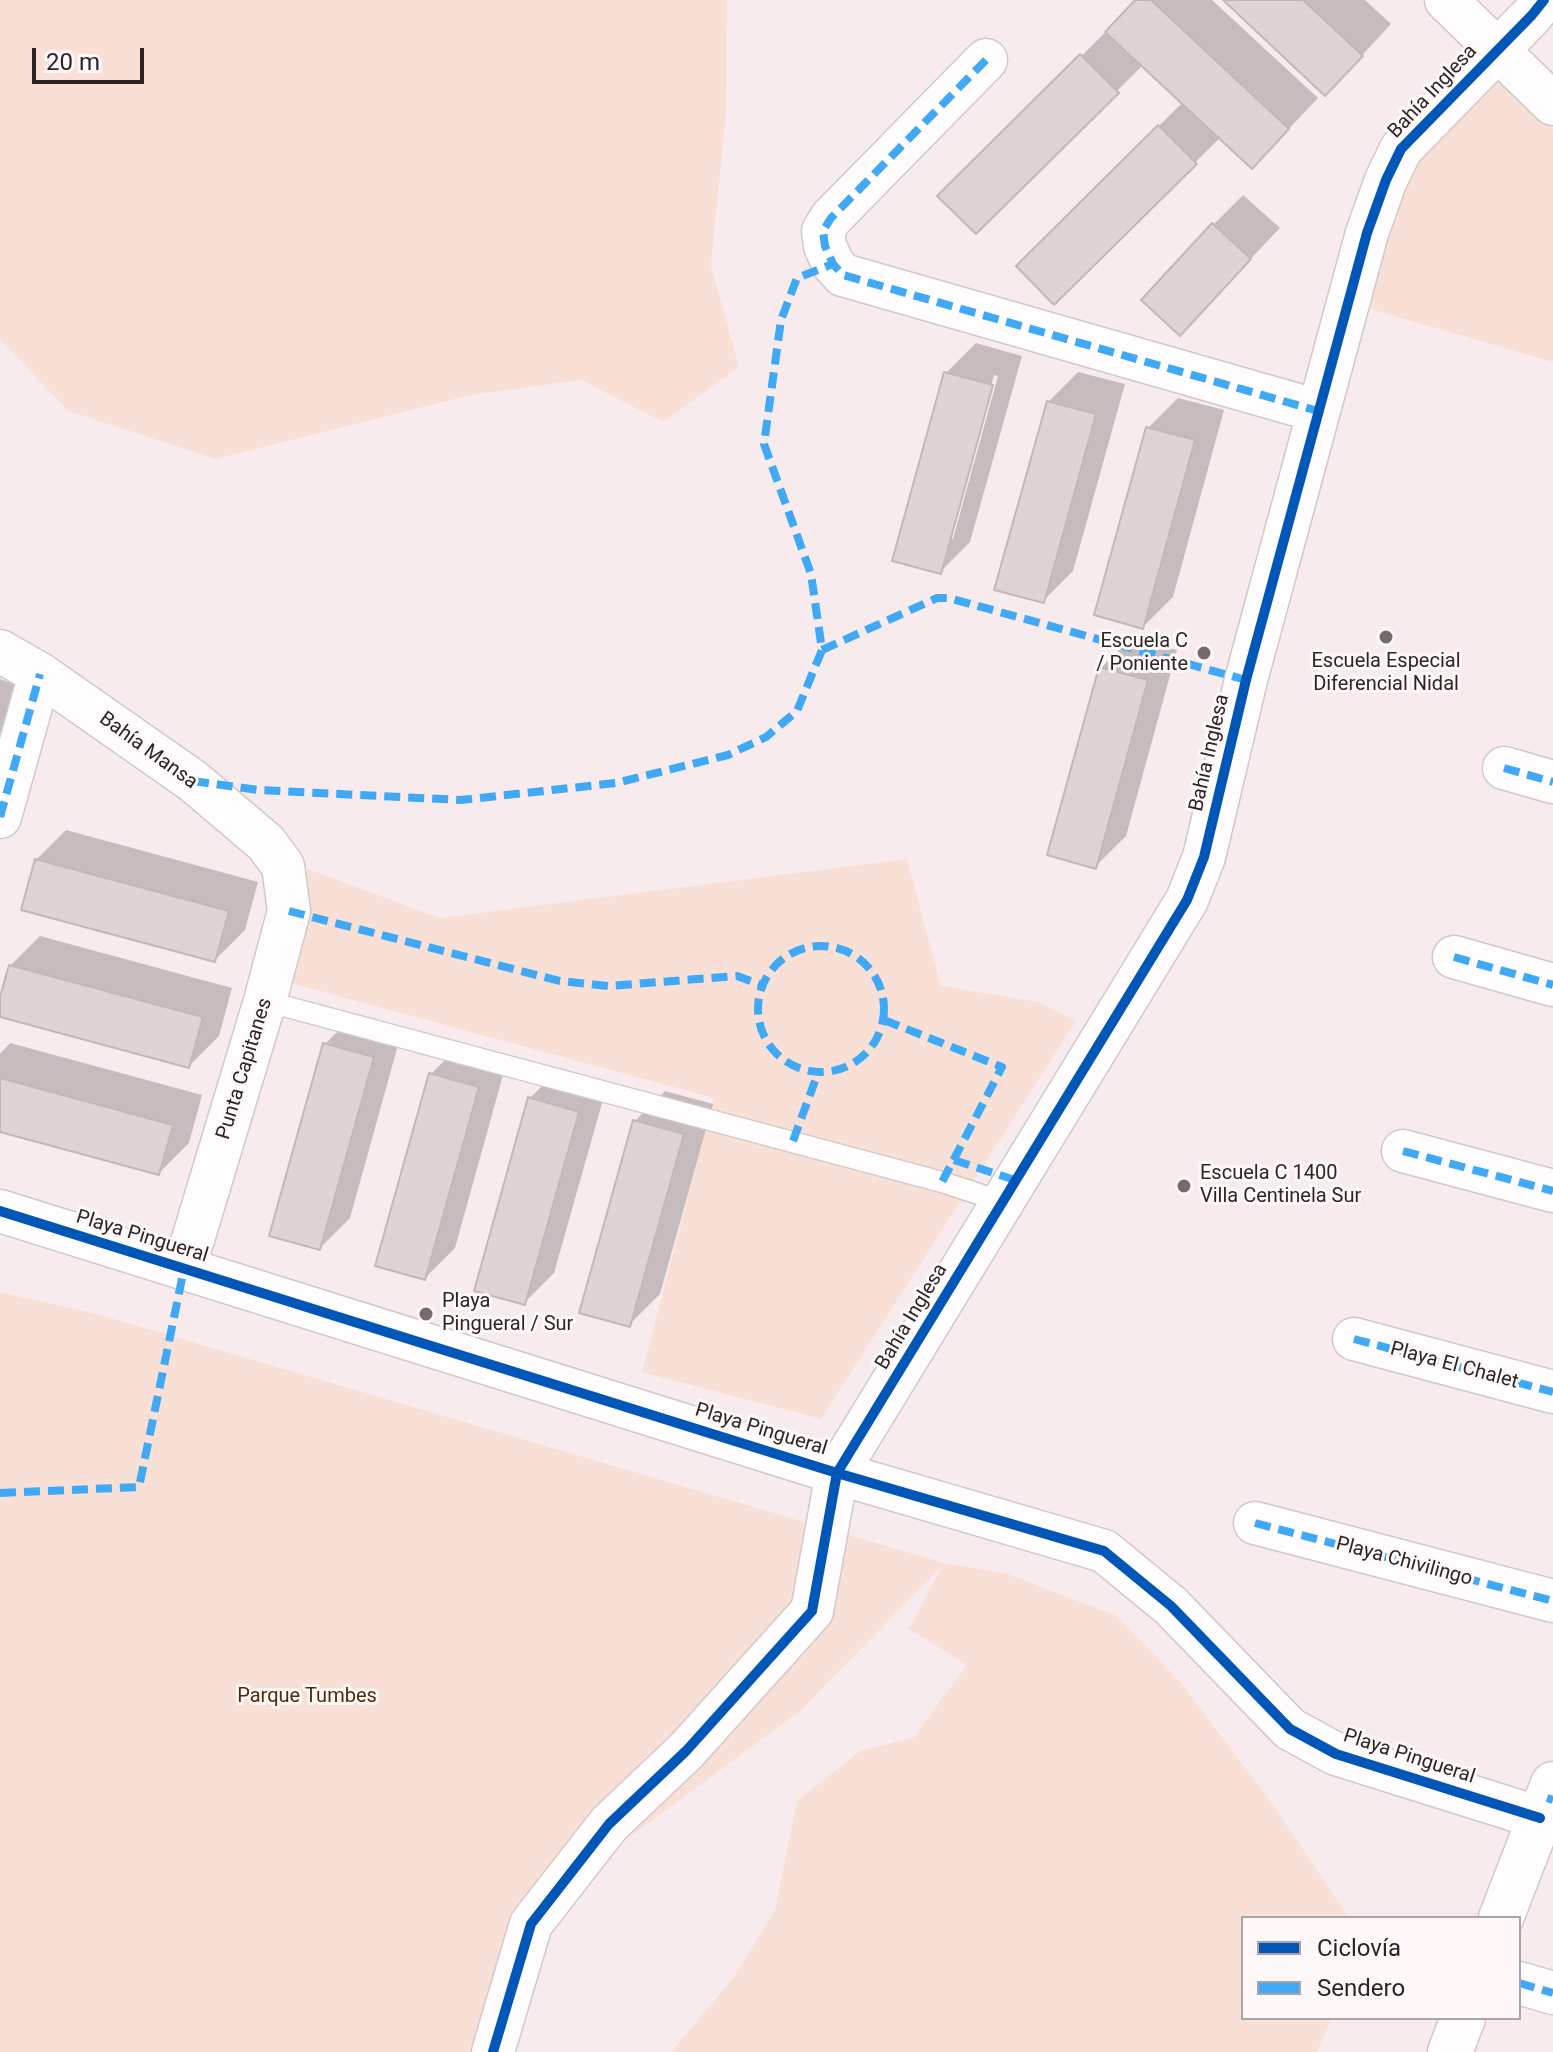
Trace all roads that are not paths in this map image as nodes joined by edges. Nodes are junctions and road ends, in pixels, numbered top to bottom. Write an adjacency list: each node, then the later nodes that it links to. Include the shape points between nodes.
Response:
1 (1446, 0): 3 (street)
2 (1537, 12): 3 (street, Bahía Inglesa)
3 (1497, 50): 5 (street); 6 (street, Bahía Inglesa, via 1401,149 1367,233)
4 (986, 60): 6 (street, via 831,218 823,231 825,246 843,275)
5 (1553, 104)
6 (1318, 411): 18 (street, Bahía Inglesa, via 1204,857 1187,900)
7 (0, 651): 8 (street, Bahía Mansa)
8 (40, 674): 11 (street); 12 (street, Bahía Mansa, via 193,781 266,843)
9 (1504, 768): 10 (street)
10 (1553, 782)
11 (0, 817)
12 (283, 866): 15 (street, Punta Capitanes, via 289,911)
13 (1454, 957): 14 (street)
14 (1553, 985)
15 (265, 1001): 18 (lane); 20 (street, Punta Capitanes)
16 (1403, 1151): 17 (street)
17 (1553, 1191)
18 (1003, 1202): 23 (street, Bahía Inglesa)
19 (0, 1211): 20 (street, Playa Pingueral)
20 (184, 1269): 23 (street, Playa Pingueral)
21 (1354, 1339): 22 (street, Playa El Chalet)
22 (1553, 1392)
23 (837, 1473): 26 (street, Playa Pingueral, via 1104,1551 1171,1606 1290,1729 1336,1754); 31 (street, via 812,1611 686,1751 609,1824 531,1924)
24 (1255, 1523): 25 (street, Playa Chivilingo)
25 (1553, 1601)
26 (1548, 1800): 27 (street)
27 (1502, 1916)
28 (1521, 1984): 29 (street)
29 (1553, 1993)
30 (1462, 2020): 32 (street)
31 (493, 2052)
32 (1450, 2052)

